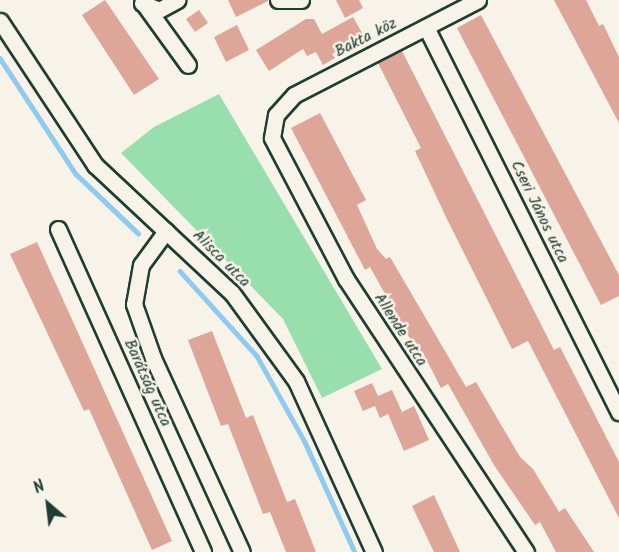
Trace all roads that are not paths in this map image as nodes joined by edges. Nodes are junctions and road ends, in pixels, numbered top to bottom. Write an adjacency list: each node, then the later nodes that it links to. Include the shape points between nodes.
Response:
1 (177, 0): 5 (street, via 159,10)
2 (278, 0): 3 (street)
3 (301, 0)
4 (478, 0): 7 (street, Bakta köz)
5 (141, 2): 8 (street)
6 (0, 21): 11 (street, Alisca utca, via 95,165)
7 (426, 27): 9 (street, Bakta köz, via 294,95); 12 (street, Cseri János utca)
8 (188, 65)
9 (276, 115): 16 (street, Allende utca, via 271,126 275,147 346,279)
10 (58, 229): 13 (street, Barátság utca)
11 (166, 231): 14 (street, Barátság utca, via 141,265 134,304 153,358); 15 (street, Alisca utca, via 232,293 296,381)
12 (619, 412)
13 (203, 552)
14 (242, 552)
15 (374, 552)
16 (526, 552)

